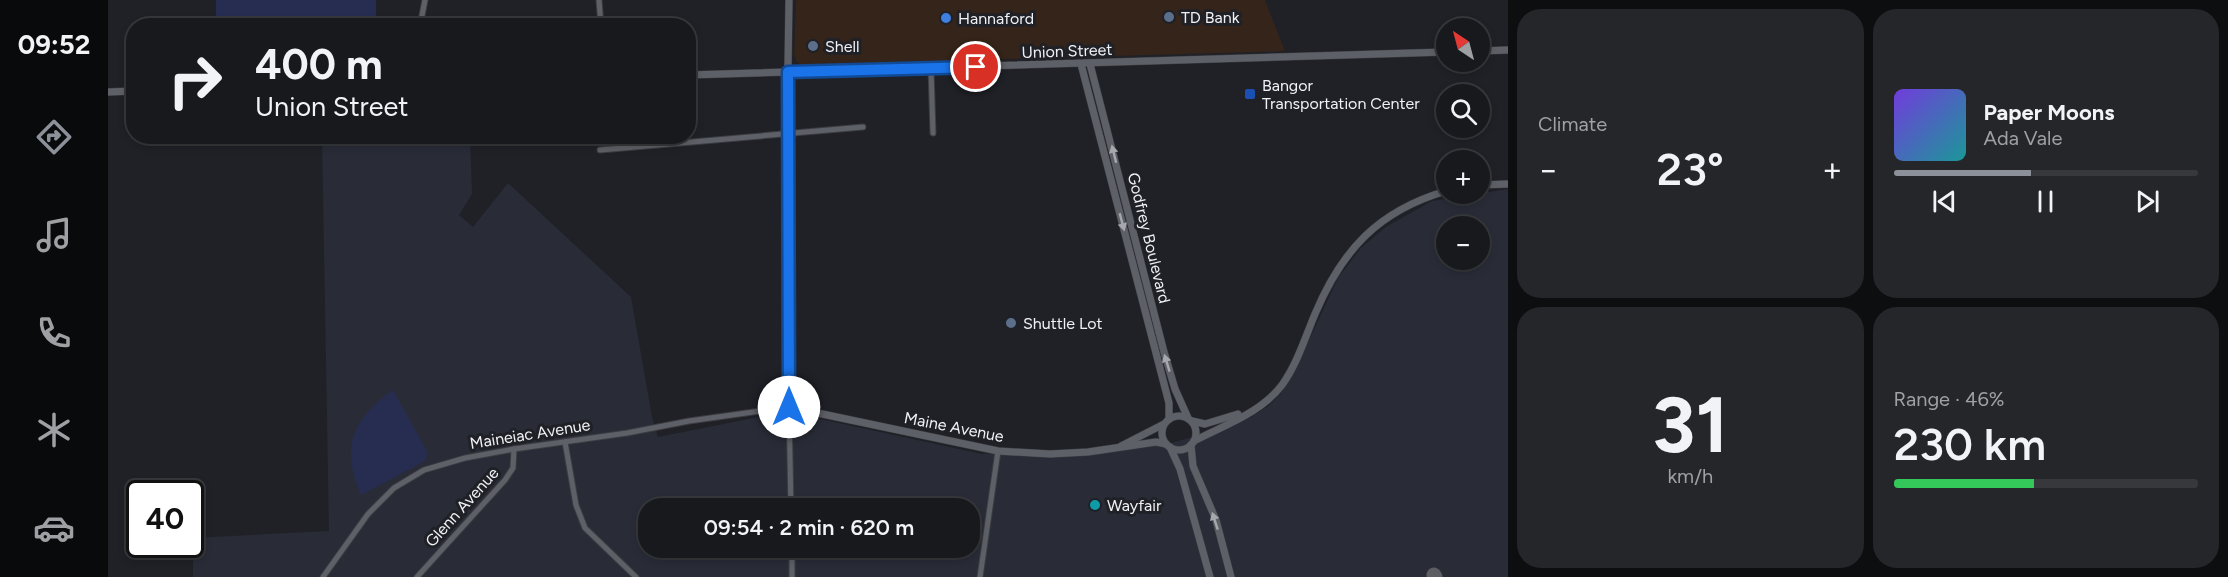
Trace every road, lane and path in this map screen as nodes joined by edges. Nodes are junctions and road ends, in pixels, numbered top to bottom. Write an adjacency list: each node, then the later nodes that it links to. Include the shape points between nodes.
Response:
1 (425, 0): 4 (street)
2 (599, 0): 5 (street)
3 (789, 0): 12 (street)
4 (422, 18)
5 (600, 18)
6 (1508, 50): 7 (street)
7 (1490, 51)
8 (1436, 52): 10 (street, Union Street)
9 (1081, 64): 10 (street, Union Street); 11 (street, Union Street); 28 (street, Godfrey Boulevard, one-way to 28, via 1168,403)
10 (1090, 64): 27 (street, Godfrey Boulevard, one-way to 10, via 1175,389 1164,352)
11 (931, 69): 12 (street, Union Street); 17 (street)
12 (788, 72): 13 (street, Union Street); 18 (street)
13 (696, 75)
14 (108, 92): 15 (street)
15 (126, 92)
16 (863, 127): 18 (street)
17 (933, 133)
18 (787, 135): 19 (street); 25 (street)
19 (696, 142)
20 (675, 144): 21 (street)
21 (600, 150)
22 (1508, 184): 23 (street)
23 (1490, 185)
24 (1436, 194): 26 (street, via 1399,210 1358,242 1328,285 1290,372 1274,394)
25 (789, 407): 29 (street, Maineiac Avenue); 34 (street, Maine Avenue); 35 (street)
26 (1258, 407): 27 (street, via 1216,422 1198,424); 30 (street)
27 (1190, 419): 28 (street, via 1178,416); 30 (street, via 1196,431)
28 (1167, 421): 31 (street, via 1162,435); 32 (street, Maine Avenue)
29 (565, 442): 33 (street, Maineiac Avenue); 39 (street, via 583,523)
30 (1193, 443): 31 (street, via 1178,450); 43 (street, one-way to 30, via 1216,520 1193,466)
31 (1168, 446): 32 (street, Maine Avenue, via 1156,442); 42 (street, via 1180,469)
32 (1116, 448): 34 (street, Maine Avenue, via 1050,454)
33 (514, 449): 37 (street, Maineiac Avenue, via 424,470 394,488 368,514); 38 (street, Glenn Avenue, via 513,468 506,480)
34 (998, 451): 41 (street)
35 (791, 498)
36 (792, 558): 40 (street)
37 (324, 577)
38 (417, 577)
39 (636, 577)
40 (792, 577)
41 (980, 577)
42 (1210, 577)
43 (1231, 577)

